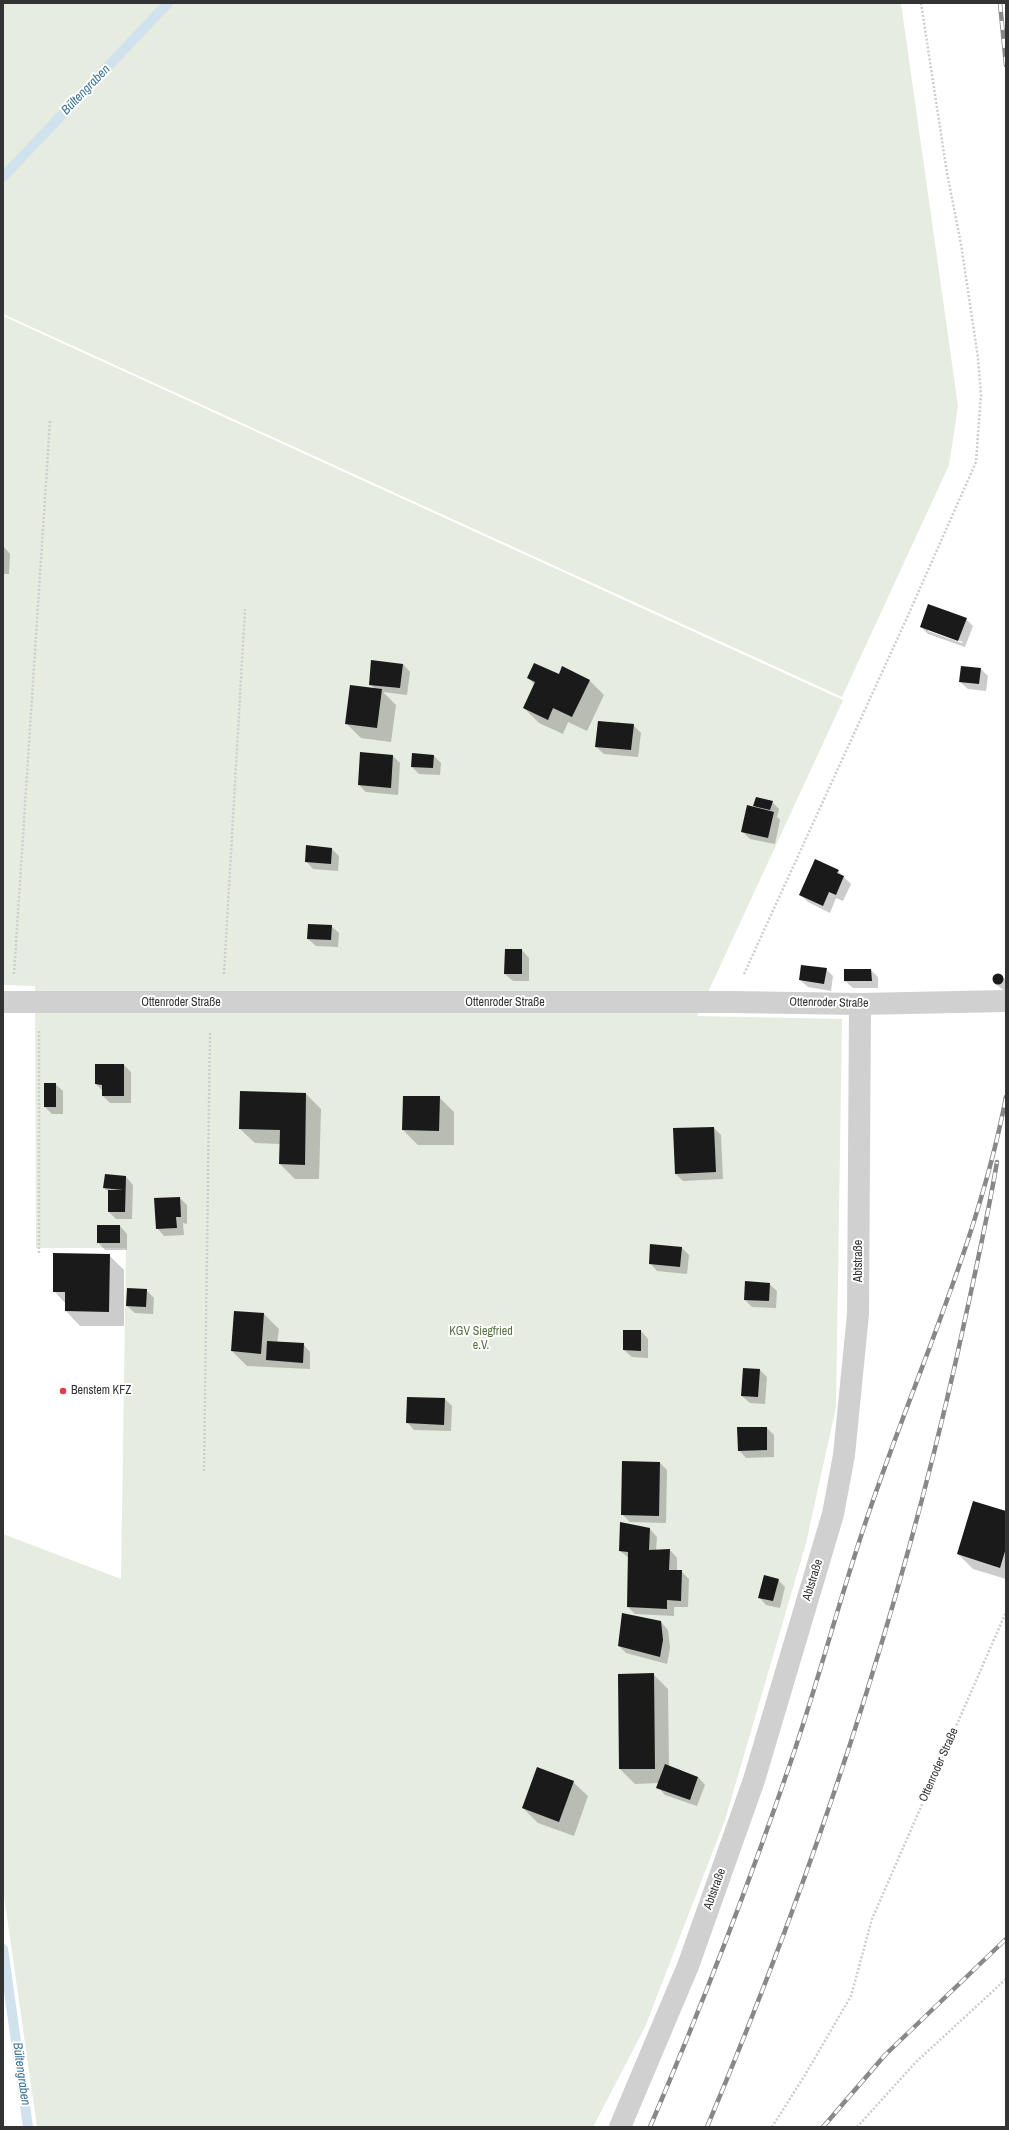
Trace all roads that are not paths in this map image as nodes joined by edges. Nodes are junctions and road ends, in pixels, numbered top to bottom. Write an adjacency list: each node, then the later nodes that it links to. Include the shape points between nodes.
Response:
1 (1006, 1001): 3 (street, Ottenroder Straße)
2 (7, 1002): 3 (street, Ottenroder Straße)
3 (860, 1004): 4 (street, Abtstraße, via 858,1314 844,1455 834,1514 754,1780 688,1966)
4 (620, 2127)

